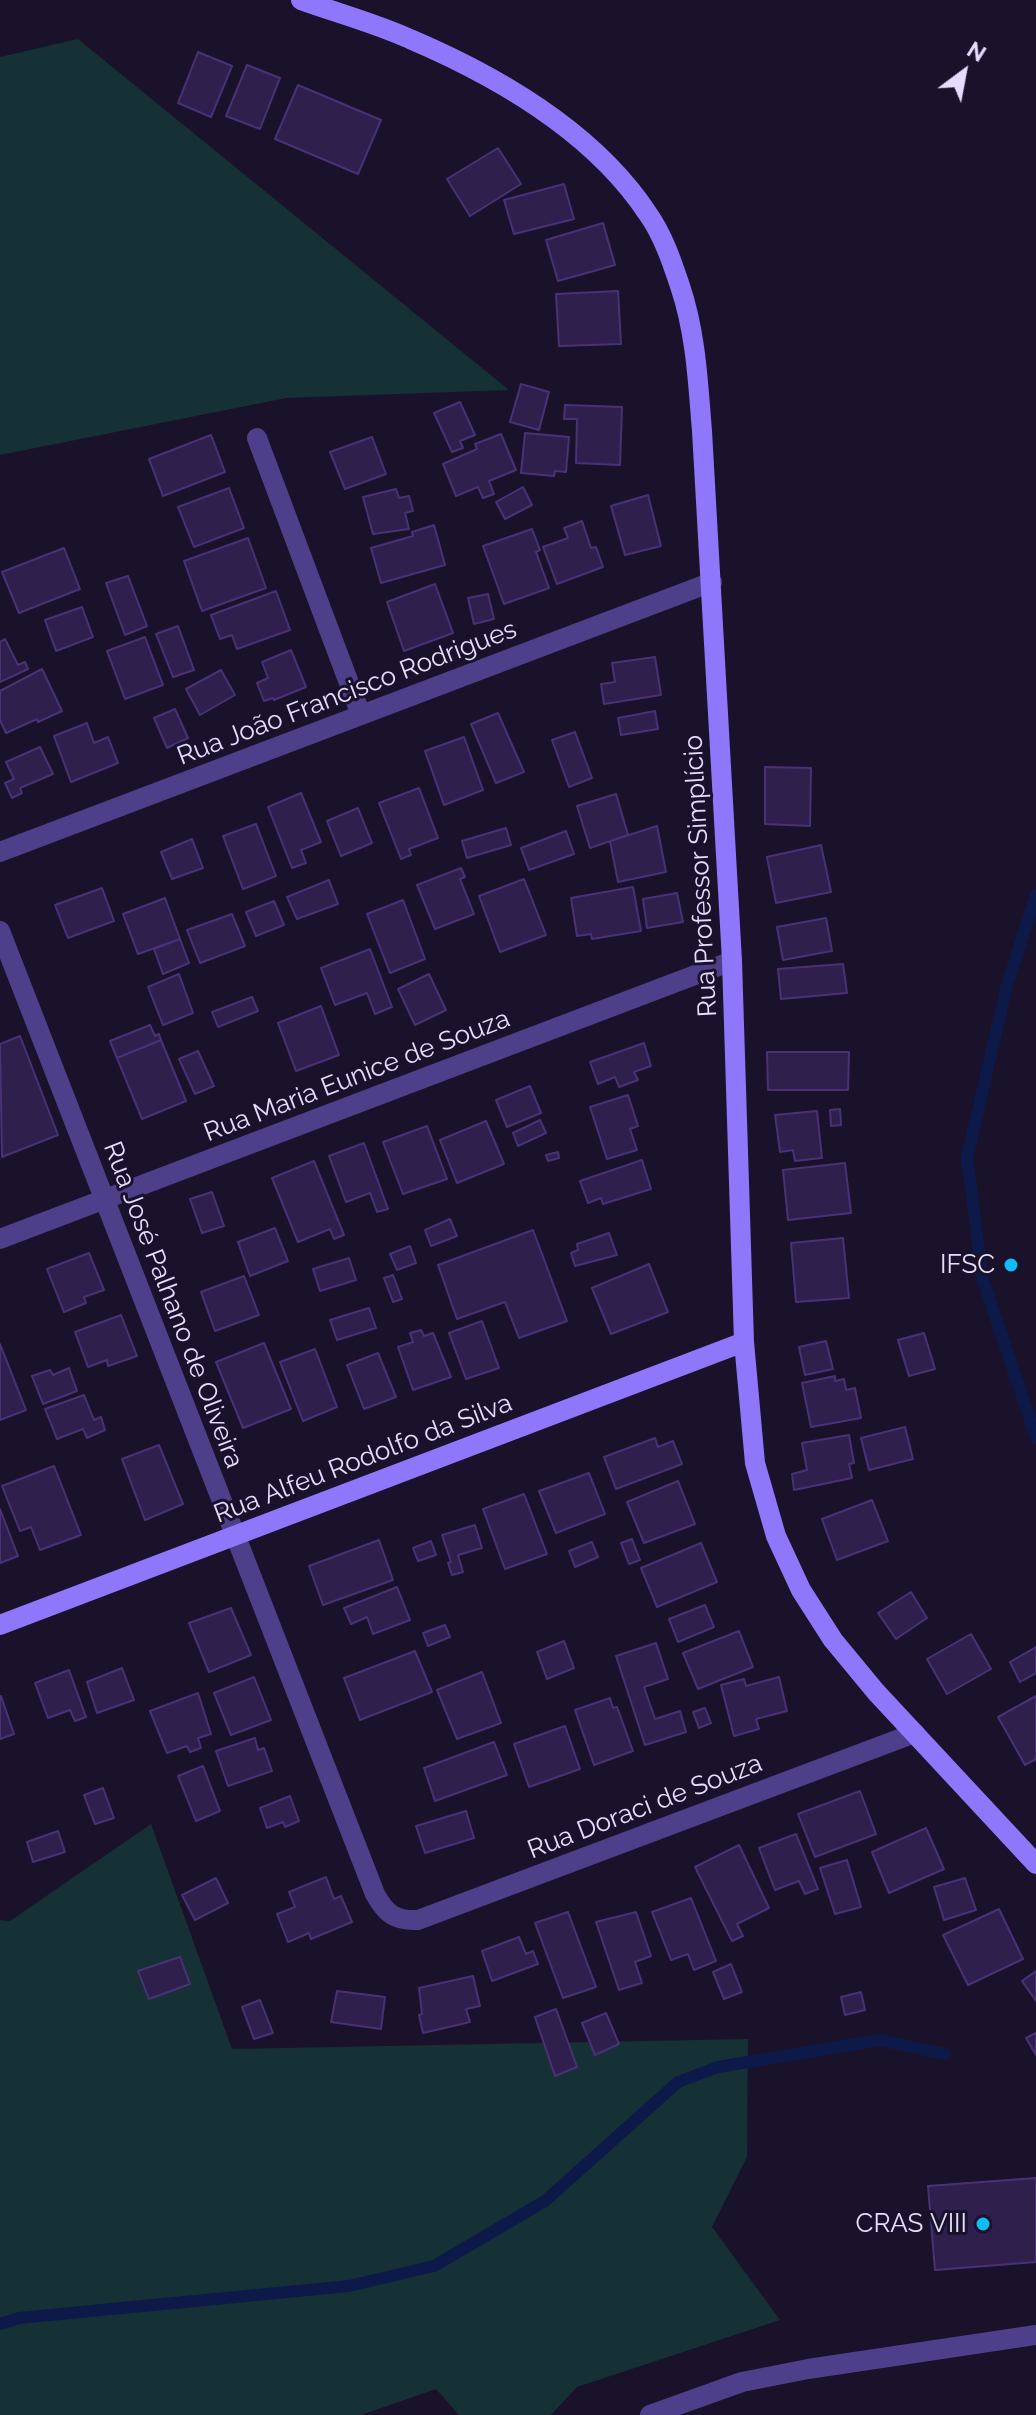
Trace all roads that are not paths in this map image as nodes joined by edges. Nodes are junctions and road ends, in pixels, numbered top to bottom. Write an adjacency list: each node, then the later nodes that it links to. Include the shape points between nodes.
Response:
1 (301, 0): 3 (street, Rua Professor Simplício, via 409,38 493,80 580,140 619,174 650,216 681,289 695,351)
2 (257, 438): 4 (street)
3 (712, 582): 4 (street, Rua João Francisco Rodrigues); 7 (street, Rua Professor Simplício)
4 (361, 715): 5 (street, Rua João Francisco Rodrigues)
5 (0, 852)
6 (0, 931): 8 (street, Rua José Palhano de Oliveira)
7 (732, 961): 8 (street, Rua Maria Eunice de Souza); 10 (street, Rua Professor Simplício)
8 (104, 1200): 9 (street, Rua Maria Eunice de Souza); 11 (street, Rua José Palhano de Oliveira)
9 (0, 1239)
10 (744, 1342): 11 (street, Rua Alfeu Rodolfo da Silva); 13 (street, Rua Professor Simplício, via 755,1463 776,1536 801,1590 833,1640)
11 (235, 1536): 12 (street, Rua Alfeu Rodolfo da Silva); 15 (street, Rua José Palhano de Oliveira, via 375,1894)
12 (0, 1625)
13 (915, 1733): 14 (street, Rua Professor Simplício); 15 (street, Rua Doraci de Souza, via 418,1920)
14 (1036, 1864)
15 (392, 1917)
16 (1036, 2335): 17 (street, via 742,2382)
17 (650, 2415)

